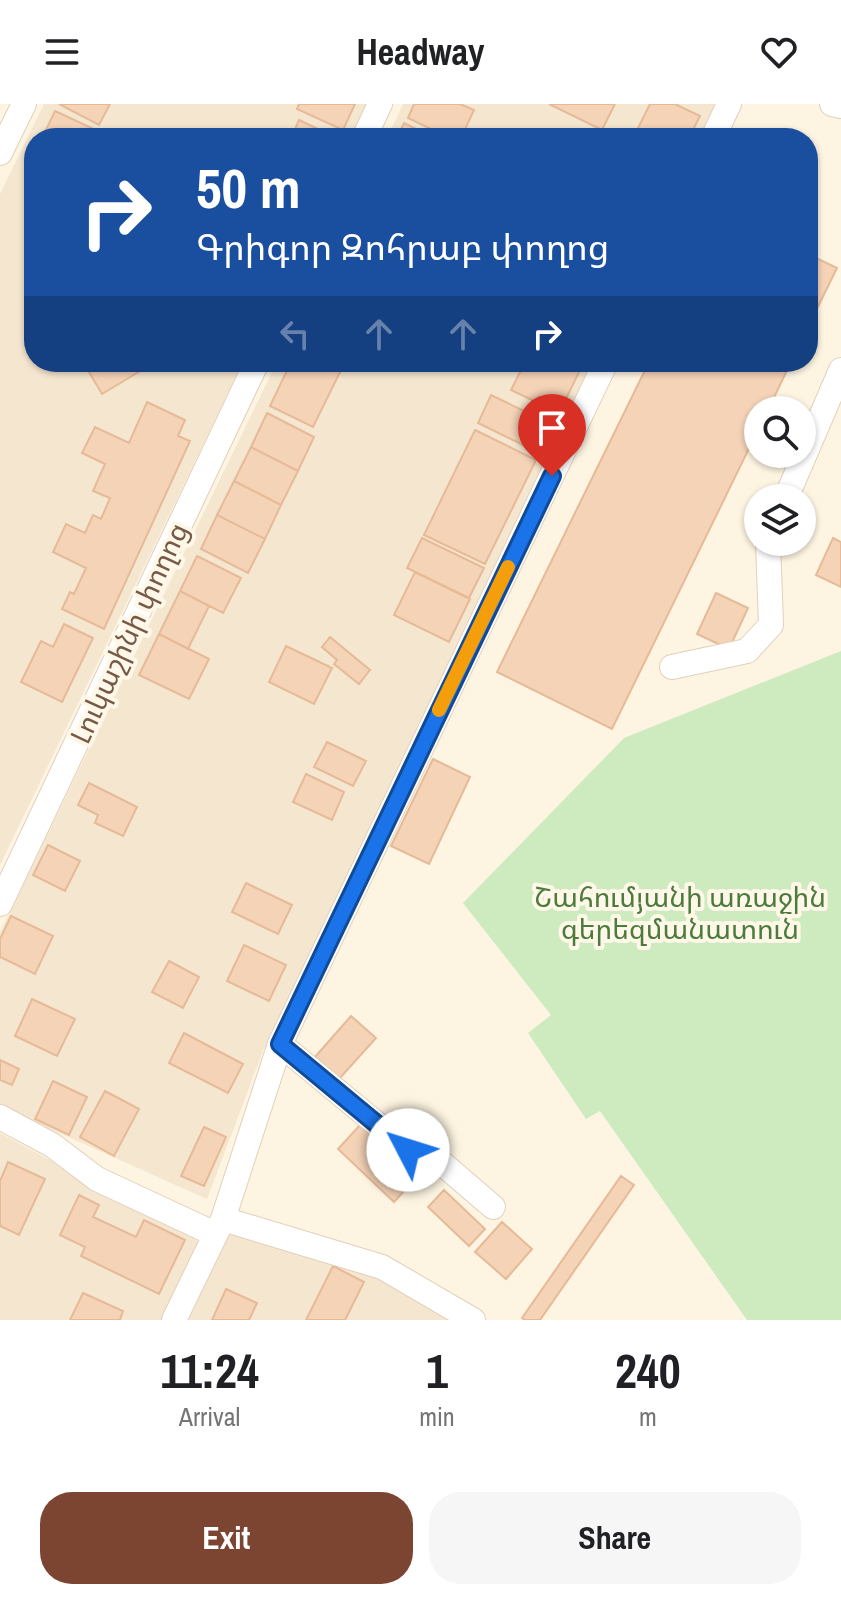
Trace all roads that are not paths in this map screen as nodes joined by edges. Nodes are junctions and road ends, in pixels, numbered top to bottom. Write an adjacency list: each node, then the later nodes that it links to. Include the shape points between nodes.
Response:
1 (24, 104): 8 (street)
2 (380, 104): 6 (street)
3 (729, 104): 7 (street)
4 (832, 104): 5 (street)
5 (841, 106)
6 (369, 128)
7 (718, 128)
8 (0, 153)
9 (841, 370): 12 (street)
10 (252, 372): 15 (street, Լուկաշինի փողոց)
11 (601, 372): 16 (street)
12 (792, 484)
13 (769, 556): 14 (street, via 771,625 747,651)
14 (672, 667)
15 (0, 904)
16 (280, 1044): 18 (street, via 429,1167 437,1159); 19 (street)
17 (0, 1117): 19 (street, via 52,1145 97,1179)
18 (493, 1207)
19 (219, 1227): 20 (street); 21 (street, via 382,1267)
20 (174, 1320)
21 (473, 1320)

